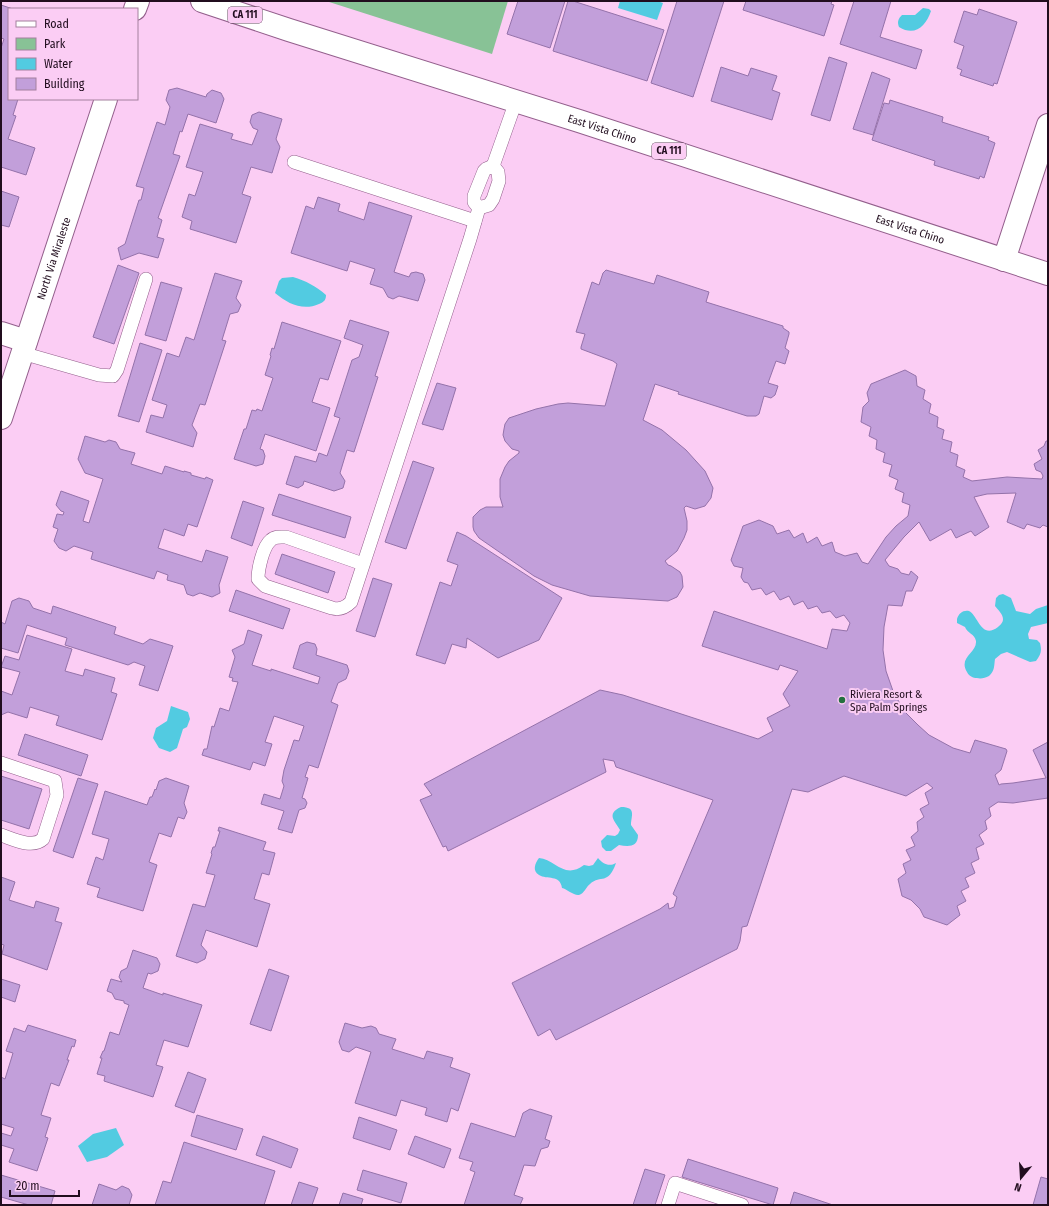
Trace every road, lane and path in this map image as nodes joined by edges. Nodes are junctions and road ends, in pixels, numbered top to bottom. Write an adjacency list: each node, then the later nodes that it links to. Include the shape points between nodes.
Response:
1 (202, 1): 3 (main road, East Vista Chino / CA 111)
2 (106, 100): 13 (main road, North Via Miraleste)
3 (516, 101): 6 (lane); 9 (main road, East Vista Chino / CA 111)
4 (1048, 125): 9 (main road)
5 (294, 162): 8 (lane)
6 (493, 166): 7 (lane, via 484,171 474,196 474,202); 7 (lane, via 498,172 499,181 493,199 489,205)
7 (479, 208): 8 (lane)
8 (475, 221): 15 (lane)
9 (1004, 260): 10 (main road, East Vista Chino / CA 111)
10 (1048, 274)
11 (146, 279): 13 (lane, via 113,376 99,375)
12 (1, 333): 13 (main road)
13 (24, 347): 14 (main road, North Via Miraleste)
14 (1, 418)
15 (364, 564): 15 (lane, via 351,602 339,610 265,586 258,579 266,546 272,539 279,537 286,537)
16 (1, 763): 17 (lane, via 55,781 57,794 43,839 32,844)
17 (1, 835)
18 (668, 1205): 19 (lane, via 675,1183)
19 (742, 1205)

